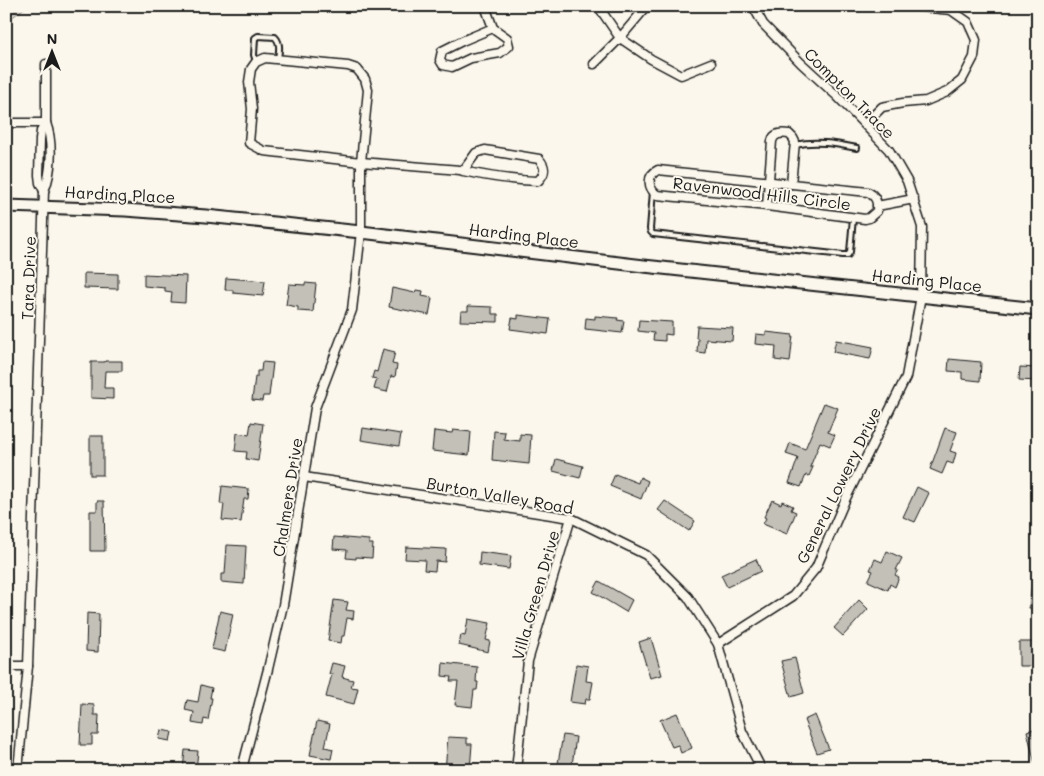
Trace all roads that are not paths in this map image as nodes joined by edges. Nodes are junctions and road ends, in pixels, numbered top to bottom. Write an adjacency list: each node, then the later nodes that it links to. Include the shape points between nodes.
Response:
1 (485, 6): 6 (street)
2 (598, 6): 7 (street)
3 (647, 6): 7 (street)
4 (753, 6): 15 (street, Compton Trace, via 763,24)
5 (910, 6): 15 (street, via 951,10 968,22 976,40 974,57 962,80 947,92 926,101 882,107)
6 (493, 28): 6 (street, via 442,51 440,60 443,65 452,67 471,58 502,52 509,46 507,38)
7 (620, 38): 10 (street, via 681,75); 12 (street)
8 (278, 60): 9 (street, via 265,58); 9 (lane, via 279,43 275,37 258,36 255,38); 18 (street, Chalmers Drive, via 357,69 368,90)
9 (256, 62): 18 (street, via 249,82 252,109 249,143 264,151)
10 (711, 63)
11 (46, 64): 14 (street, Tara Drive)
12 (594, 64)
13 (6, 123): 14 (street)
14 (46, 123): 27 (street, Tara Drive, via 40,139 40,183 44,191)
15 (865, 124): 23 (street, Compton Trace, via 889,150)
16 (795, 146): 17 (lane, via 819,143); 20 (street, via 789,134 773,137); 21 (street)
17 (857, 148)
18 (360, 162): 19 (street); 29 (street, Chalmers Drive)
19 (463, 171): 19 (street, via 488,177 538,181 544,164 539,159 485,150 476,153)
20 (768, 182): 21 (street, Ravenwood Hills Circle); 22 (street, Ravenwood Hills Circle, via 658,170 651,176); 25 (street)
21 (791, 184): 26 (street, Ravenwood Hills Circle, via 868,192)
22 (653, 192): 25 (street, Ravenwood Hills Circle); 28 (lane, via 650,228 653,234 848,255)
23 (914, 199): 26 (street, Ravenwood Hills Circle); 30 (street, Compton Trace, via 922,227)
24 (6, 206): 27 (main road, Harding Place)
25 (767, 206): 28 (street, Ravenwood Hills Circle)
26 (878, 206): 28 (street, Ravenwood Hills Circle, via 869,218)
27 (44, 207): 29 (main road, Harding Place, via 168,213); 36 (street, Tara Drive)
28 (853, 218)
29 (361, 232): 30 (main road, Harding Place); 32 (street, Chalmers Drive, via 352,310 315,408)
30 (921, 296): 31 (main road, Harding Place); 34 (street, General Lowery Drive, via 906,377 846,498 816,568 792,596)
31 (1038, 309)
32 (304, 477): 33 (street, Burton Valley Road); 38 (street, Chalmers Drive, via 283,606)
33 (571, 518): 34 (street, Burton Valley Road, via 646,555 688,597); 39 (street, Villa Green Drive, via 528,661)
34 (718, 644): 40 (street, Burton Valley Road, via 742,731)
35 (6, 666): 36 (street)
36 (28, 666): 37 (street, Tara Drive)
37 (18, 770)
38 (243, 770)
39 (516, 770)
40 (762, 770)

